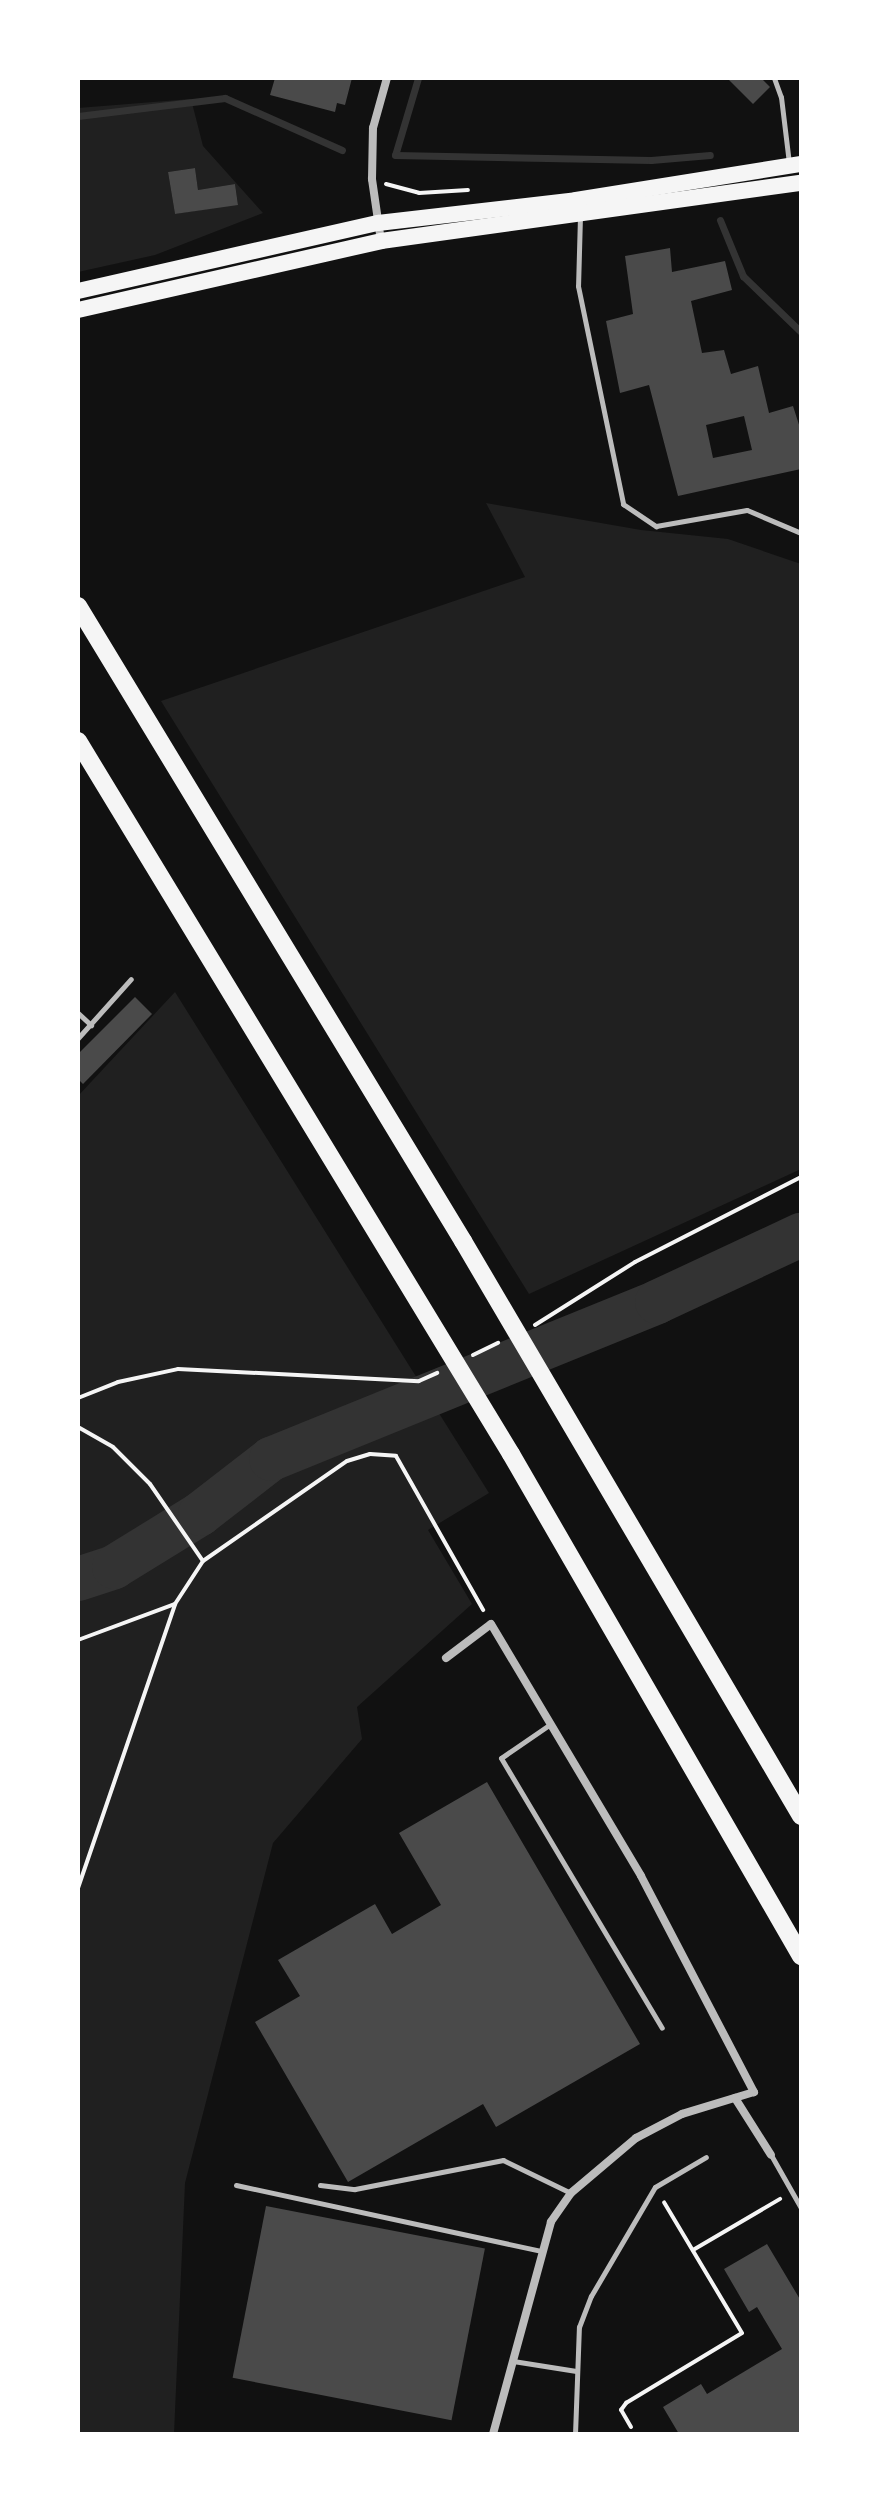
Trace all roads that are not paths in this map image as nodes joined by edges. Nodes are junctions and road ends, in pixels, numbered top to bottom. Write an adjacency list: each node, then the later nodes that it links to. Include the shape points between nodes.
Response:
1 (387, 78): 6 (street, via 373,128)
2 (774, 78): 3 (lane)
3 (795, 164): 5 (highway)
4 (801, 183): 5 (highway)
5 (578, 206): 6 (highway); 7 (highway); 10 (lane, via 578,286 623,504 656,526 747,510)
6 (378, 223): 7 (street); 8 (highway)
7 (381, 241): 9 (highway)
8 (78, 291)
9 (78, 310)
10 (801, 533)
11 (78, 606): 19 (highway, via 463,1241)
12 (78, 741): 20 (highway, via 511,1454)
13 (131, 979): 15 (lane)
14 (78, 1013): 15 (lane)
15 (91, 1025): 16 (lane)
16 (78, 1038)
17 (446, 1658): 18 (street, via 491,1624)
18 (549, 1725): 21 (lane, via 501,1758); 22 (street, via 641,1876 754,2092)
19 (801, 1816)
20 (801, 1956)
21 (662, 2028)
22 (735, 2098): 23 (street); 27 (street, via 682,2114 636,2138)
23 (771, 2155): 28 (lane)
24 (706, 2157): 31 (lane, via 655,2187 591,2296 579,2327)
25 (236, 2185): 29 (lane)
26 (320, 2185): 27 (lane, via 355,2189 503,2160)
27 (571, 2193): 29 (street, via 551,2222)
28 (801, 2208)
29 (543, 2251): 30 (street)
30 (513, 2361): 31 (lane); 32 (street)
31 (576, 2371): 33 (lane)
32 (493, 2434)
33 (575, 2434)

